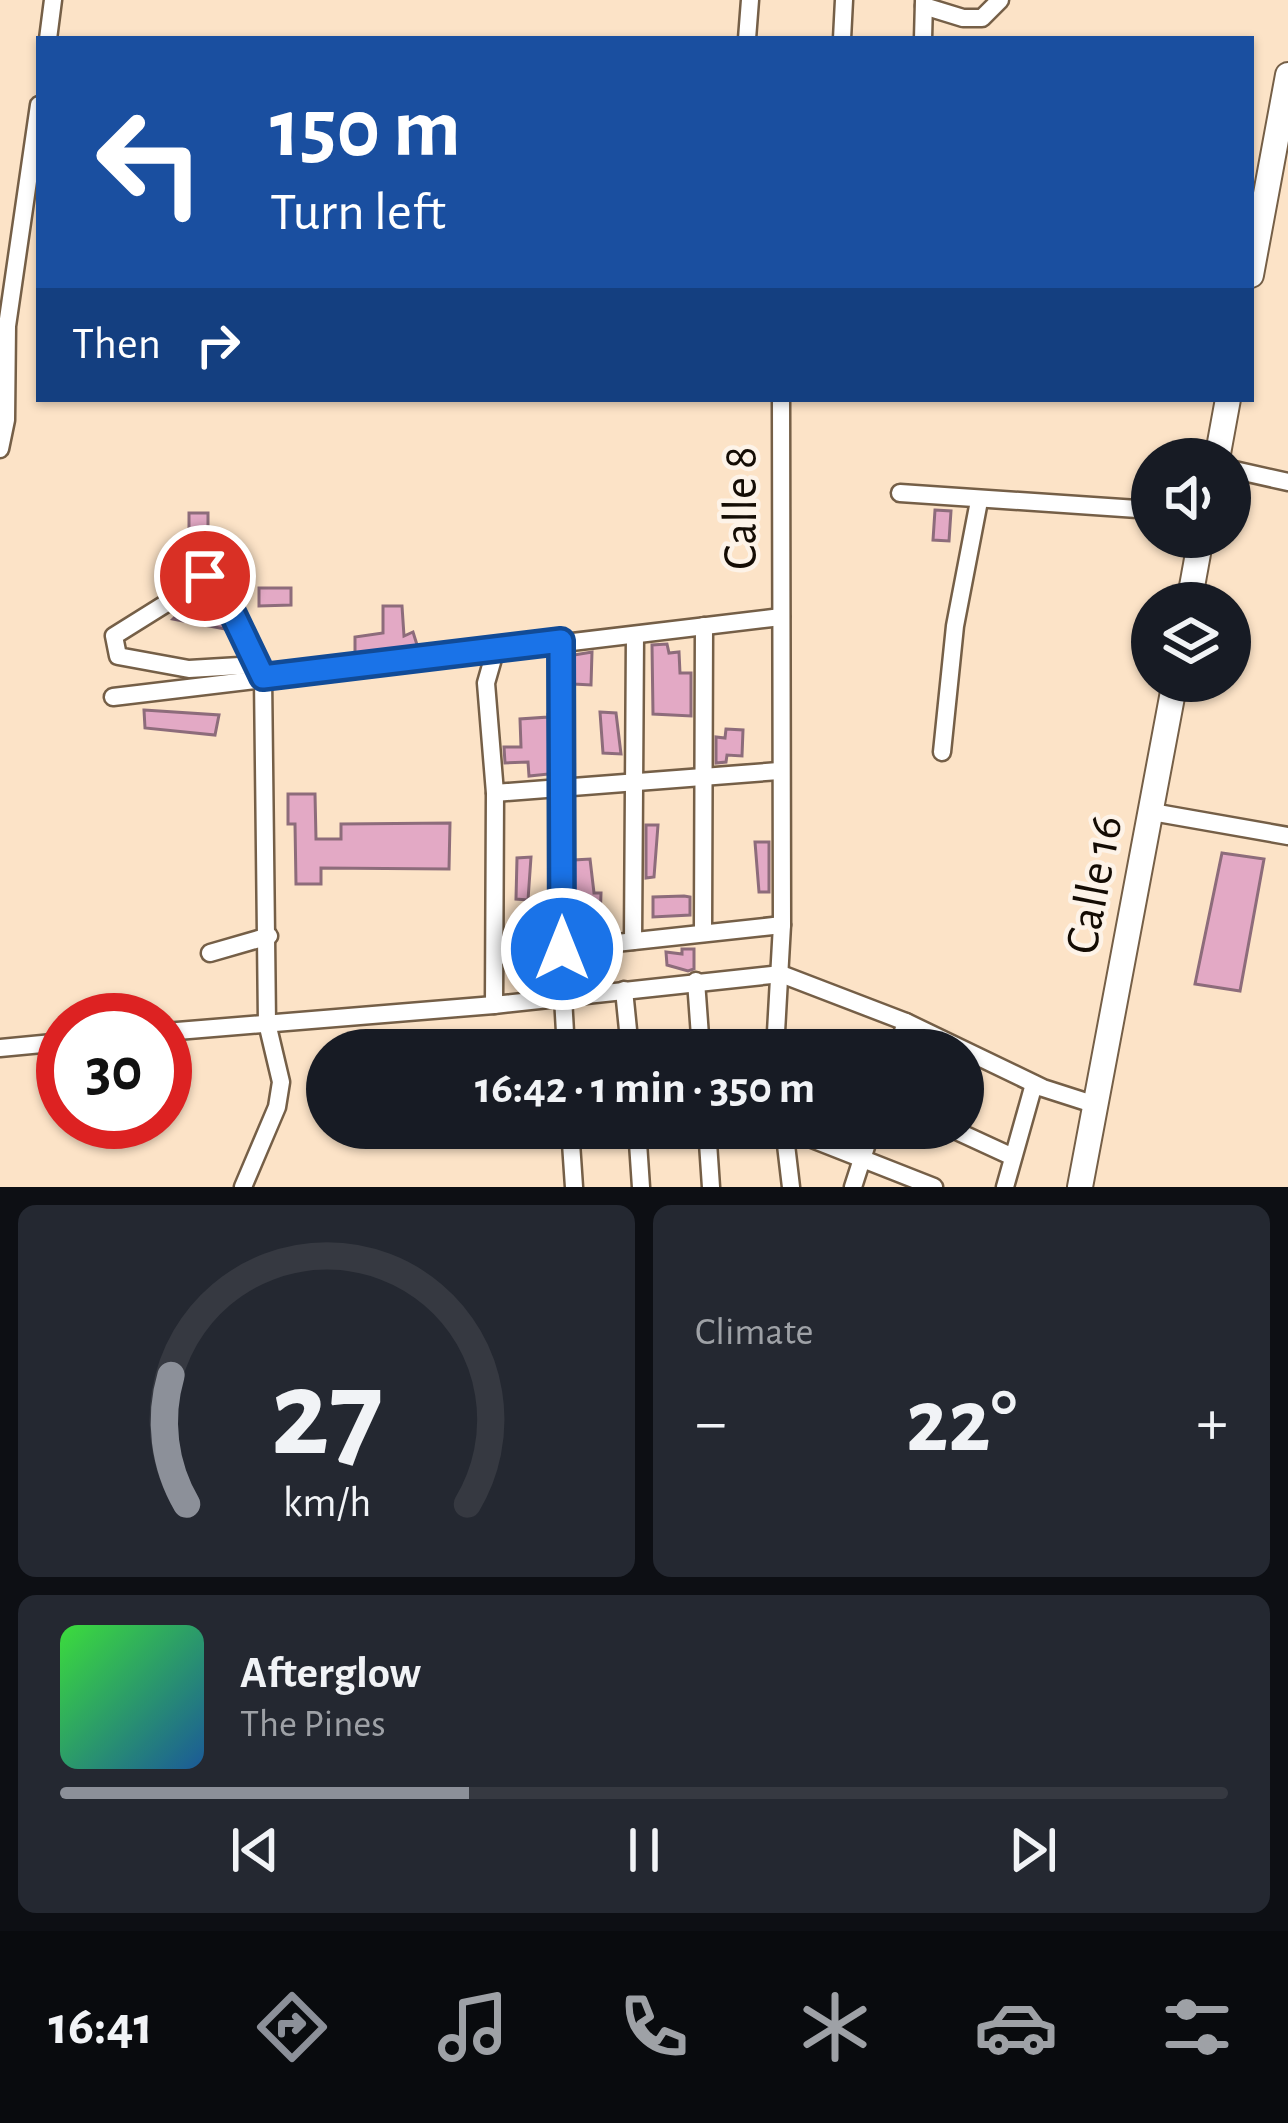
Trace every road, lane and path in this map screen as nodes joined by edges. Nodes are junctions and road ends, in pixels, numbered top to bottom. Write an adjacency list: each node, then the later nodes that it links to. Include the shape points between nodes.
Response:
1 (53, 0): 6 (street)
2 (750, 0): 7 (street)
3 (844, 0): 8 (street)
4 (1000, 0): 5 (street, via 982,18)
5 (924, 3): 9 (street)
6 (48, 36)
7 (747, 36)
8 (842, 36)
9 (923, 36)
10 (1288, 74): 12 (highway)
11 (36, 126): 15 (street, via 7,326)
12 (1254, 259)
13 (782, 402): 22 (street, Calle 8)
14 (1227, 402): 16 (highway)
15 (2, 438)
16 (1220, 438)
17 (1251, 474): 18 (street)
18 (1288, 482)
19 (900, 493): 20 (street)
20 (979, 501): 21 (street); 30 (street)
21 (1131, 509)
22 (782, 616): 23 (street); 31 (street, Calle 8)
23 (704, 626): 24 (street); 32 (street)
24 (635, 635): 25 (street); 33 (street)
25 (561, 641): 26 (street); 34 (street)
26 (496, 648): 27 (street); 35 (street, via 486,683)
27 (260, 671): 27 (street, via 210,576 114,636 118,656); 28 (street); 40 (street)
28 (113, 697)
29 (1171, 702): 36 (highway, Calle 16)
30 (942, 752)
31 (779, 771): 32 (street); 38 (street, Calle 8)
32 (705, 774): 33 (street); 39 (street)
33 (636, 780): 34 (street); 41 (street)
34 (563, 787): 35 (street); 42 (street)
35 (495, 793): 44 (street)
36 (1152, 812): 37 (street); 61 (highway, Calle 16)
37 (1288, 836)
38 (782, 925): 39 (street); 45 (street, Calle 8)
39 (704, 933): 41 (street)
40 (269, 936): 43 (street); 50 (street)
41 (634, 940): 42 (street)
42 (562, 949): 44 (street)
43 (210, 953)
44 (497, 956): 49 (street)
45 (781, 974): 46 (street); 51 (street); 56 (street, Calle 8)
46 (696, 981): 47 (street); 55 (street)
47 (625, 990): 48 (street); 54 (street)
48 (562, 997): 49 (street); 53 (street)
49 (494, 1006): 50 (street)
50 (267, 1022): 52 (street); 71 (street, via 281,1082)
51 (906, 1022): 57 (street); 60 (street)
52 (192, 1029)
53 (564, 1029)
54 (628, 1029)
55 (699, 1029)
56 (779, 1029)
57 (904, 1029)
58 (36, 1045): 59 (street)
59 (0, 1048)
60 (1046, 1089): 61 (street); 70 (street)
61 (1096, 1105): 79 (highway, Calle 16)
62 (984, 1144): 70 (street)
63 (571, 1149): 72 (street)
64 (638, 1149): 73 (street)
65 (708, 1149): 74 (street)
66 (786, 1149): 75 (street)
67 (843, 1149): 69 (street)
68 (865, 1149): 69 (street)
69 (863, 1156): 76 (street); 77 (street)
70 (1013, 1157): 78 (street)
71 (243, 1187)
72 (574, 1187)
73 (641, 1187)
74 (711, 1187)
75 (791, 1187)
76 (854, 1187)
77 (934, 1187)
78 (1005, 1187)
79 (1080, 1187)

